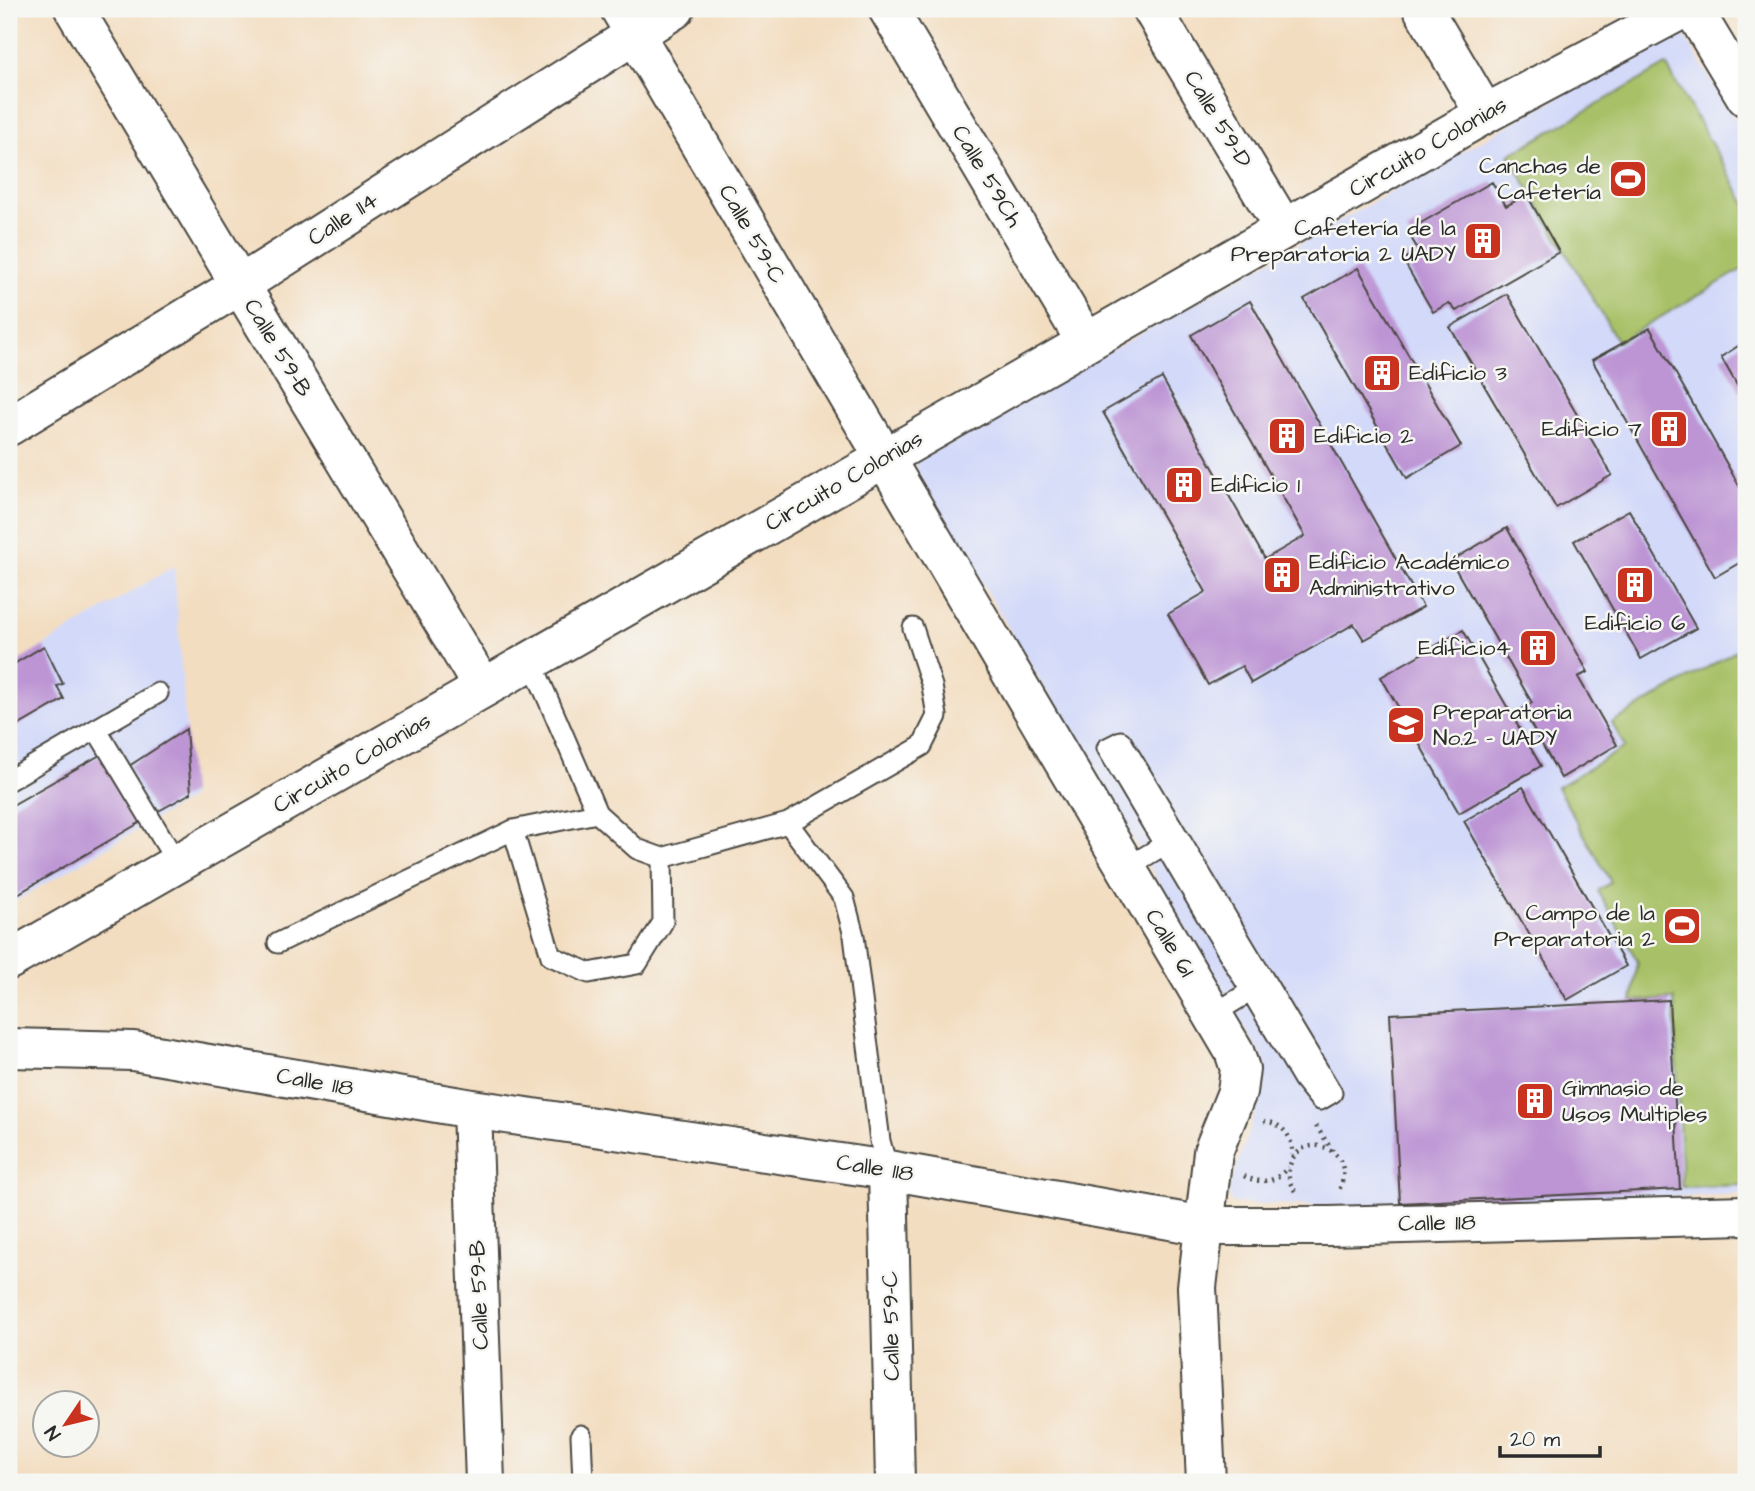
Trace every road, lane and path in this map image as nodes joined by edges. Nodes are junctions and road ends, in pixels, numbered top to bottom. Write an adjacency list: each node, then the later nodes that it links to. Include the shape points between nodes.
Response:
1 (74, 9): 12 (street, Calle 59-B)
2 (675, 9): 8 (street, Calle 114)
3 (888, 9): 13 (street, Calle 59Ch)
4 (1152, 9): 11 (street, Calle 59-D)
5 (1423, 9): 10 (street)
6 (1683, 9): 10 (street, Circuito Colonias)
7 (1693, 9): 9 (street)
8 (627, 21): 12 (street, Calle 114); 15 (street, Calle 59-C)
9 (1746, 97)
10 (1485, 114): 11 (street, Circuito Colonias)
11 (1284, 229): 13 (street, Circuito Colonias)
12 (240, 285): 14 (street, Calle 114); 18 (street, Calle 59-B)
13 (1086, 342): 15 (street, Circuito Colonias)
14 (9, 426)
15 (883, 458): 17 (street, Circuito Colonias); 28 (street, Calle 61)
16 (913, 628): 23 (lane, via 937,716 922,746)
17 (531, 660): 18 (street, Circuito Colonias); 22 (lane)
18 (483, 688): 27 (street, Circuito Colonias)
19 (158, 692): 20 (lane)
20 (96, 729): 21 (lane); 27 (lane)
21 (9, 780)
22 (597, 813): 24 (lane); 26 (lane, via 637,849)
23 (788, 823): 26 (lane); 37 (lane, via 844,898 854,936 880,1141)
24 (513, 830): 26 (lane, via 551,956 589,973 637,964 663,922); 29 (lane)
25 (1164, 845): 28 (lane); 31 (lane); 31 (lane, via 1107,748 1121,741 1332,1093 1320,1100 1303,1079)
26 (662, 858)
27 (177, 863): 30 (street, Circuito Colonias)
28 (1126, 868): 32 (street, Calle 61)
29 (278, 943)
30 (9, 960)
31 (1251, 991): 32 (lane)
32 (1212, 1015): 42 (street, Calle 61, via 1240,1069 1237,1092 1213,1152)
33 (9, 1048): 34 (street, Calle 118, via 133,1051)
34 (472, 1109): 37 (street, Calle 118); 44 (street, Calle 59-B)
35 (1260, 1120): 36 (path, via 1287,1132)
36 (1292, 1160): 38 (path, via 1281,1176 1272,1180 1253,1181); 39 (path, via 1311,1146 1336,1154 1344,1170); 40 (path, via 1289,1180)
37 (888, 1170): 42 (street, Calle 118); 46 (street, Calle 59-C)
38 (1241, 1173)
39 (1334, 1195)
40 (1299, 1196)
41 (1746, 1215): 42 (street, Calle 118)
42 (1204, 1226): 47 (street, Calle 61, via 1197,1287)
43 (581, 1435): 45 (lane)
44 (485, 1482)
45 (583, 1482)
46 (895, 1482)
47 (1206, 1482)

